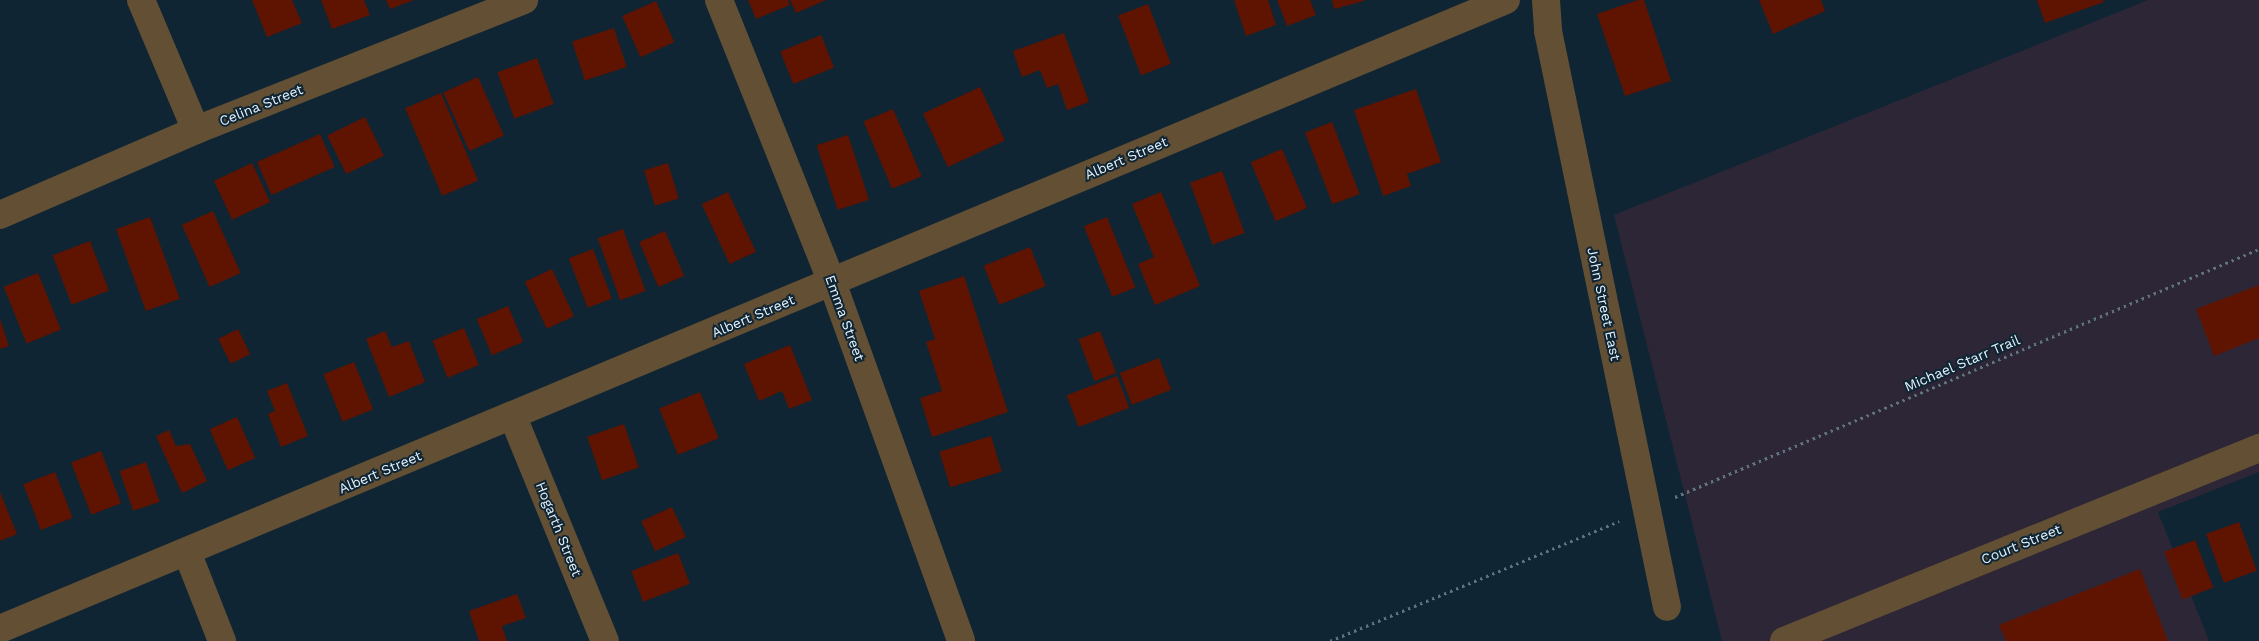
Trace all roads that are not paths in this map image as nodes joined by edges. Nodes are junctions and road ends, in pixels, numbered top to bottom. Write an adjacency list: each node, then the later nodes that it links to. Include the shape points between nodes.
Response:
1 (141, 0): 6 (street)
2 (524, 0): 6 (street, Celina Street)
3 (720, 0): 8 (street, Emma Street)
4 (1506, 0): 8 (street, Albert Street)
5 (1546, 0): 12 (street, John Street East, via 1548,32)
6 (196, 130): 7 (street, Celina Street)
7 (0, 215)
8 (832, 282): 9 (street, Albert Street); 16 (street, Emma Street)
9 (513, 417): 11 (street, Albert Street); 15 (street, Hogarth Street)
10 (2259, 448): 17 (street, Court Street)
11 (187, 552): 13 (street, Albert Street); 14 (street)
12 (1667, 607)
13 (0, 630)
14 (222, 641)
15 (605, 641)
16 (961, 641)
17 (1784, 641)

